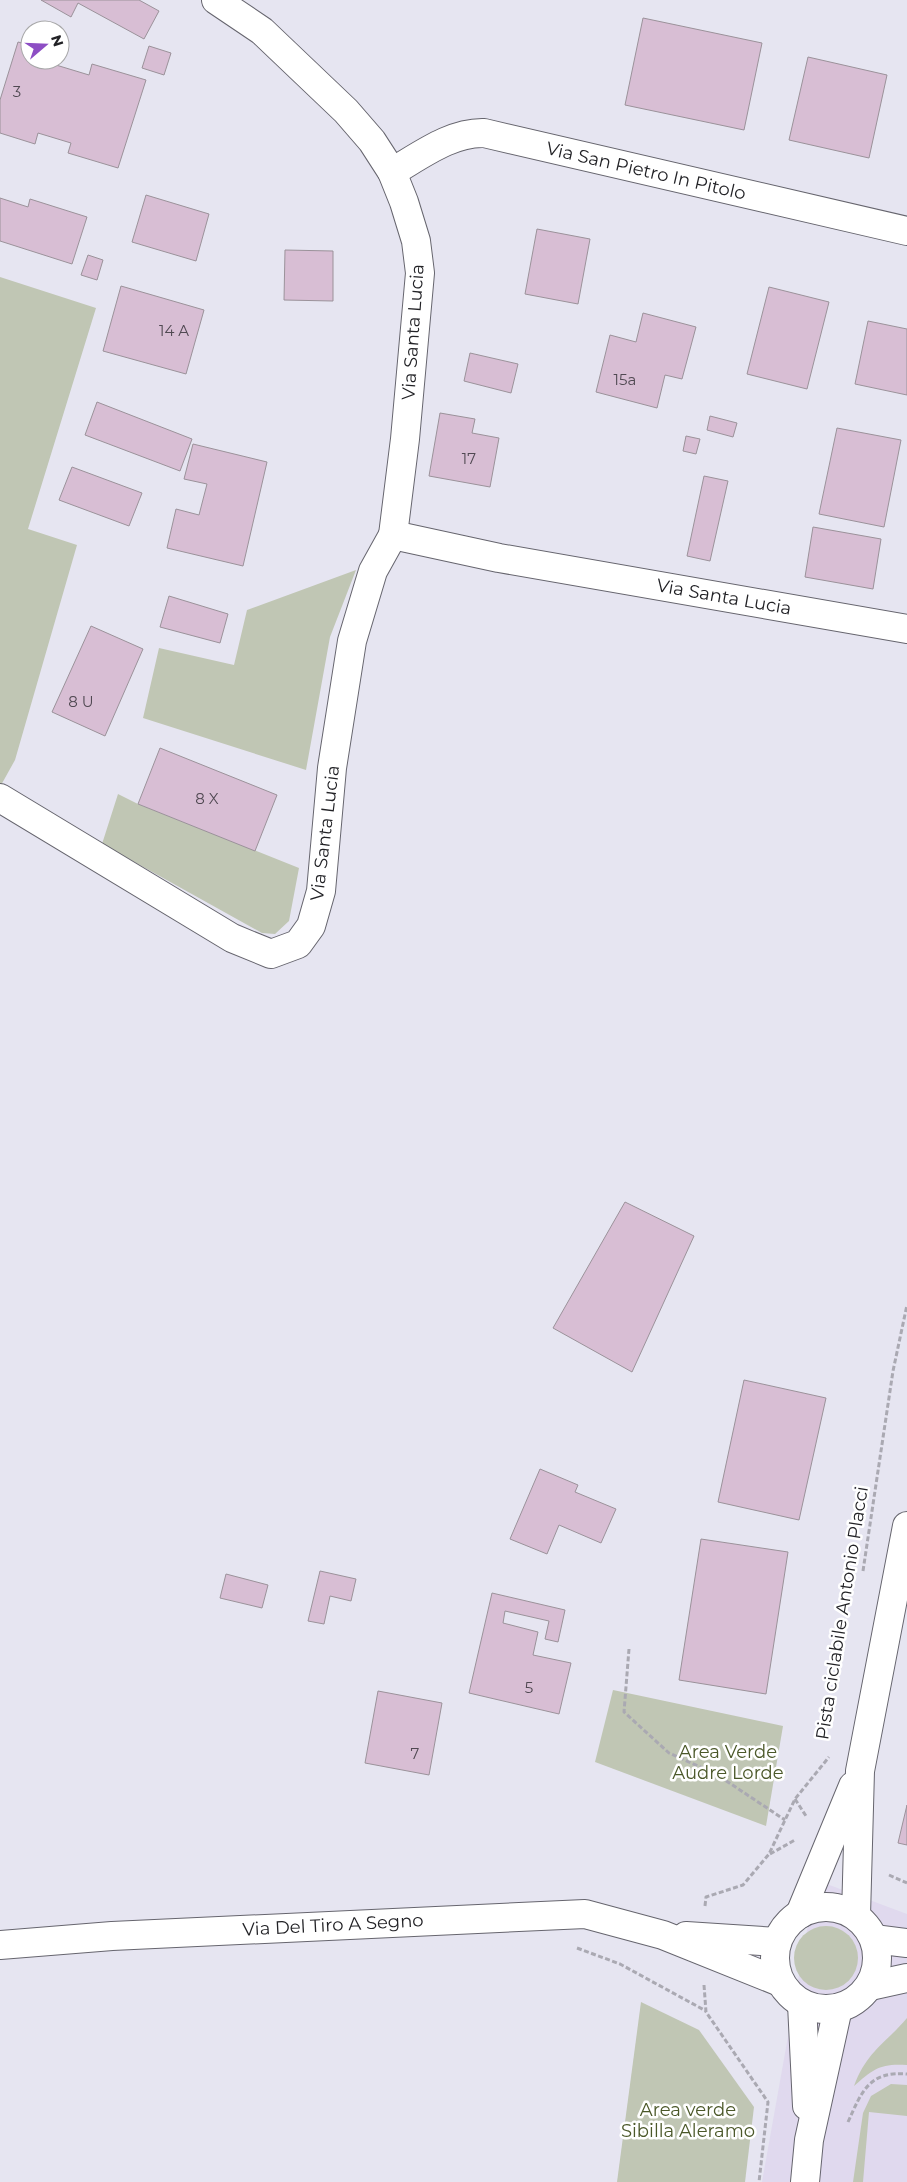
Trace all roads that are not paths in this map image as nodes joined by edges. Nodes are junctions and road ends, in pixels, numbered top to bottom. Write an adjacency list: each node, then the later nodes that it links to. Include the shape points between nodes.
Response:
1 (216, 0): 2 (street, Via Santa Lucia, via 262,31 346,111 372,141)
2 (392, 172): 3 (street, Via San Pietro In Pitolo, via 454,138 484,133); 4 (street, Via Santa Lucia, via 416,241 420,273)
3 (907, 231)
4 (393, 535): 5 (street, Via Santa Lucia, via 499,558); 6 (street, Via Santa Lucia, via 373,572 352,641 332,768 321,891 311,926 298,944 271,954 232,938)
5 (907, 629)
6 (0, 798)
7 (907, 1526): 8 (street)
8 (860, 1771): 9 (street); 10 (street)
9 (800, 1914): 10 (street, via 828,1906); 12 (street, via 790,1921)
10 (856, 1916): 11 (street)
11 (874, 1938): 13 (street); 18 (street, via 878,1954)
12 (777, 1942): 14 (street, Via Del Tiro A Segno); 17 (street, via 776,1969)
13 (907, 1943)
14 (702, 1944): 15 (street, Via Del Tiro A Segno, via 585,1914 112,1936); 17 (street, Via Del Tiro A Segno)
15 (0, 1945)
16 (907, 1978): 18 (street)
17 (780, 1982): 19 (street)
18 (870, 1986): 20 (street, via 856,2000)
19 (802, 2004): 20 (street, via 826,2010); 21 (street)
20 (838, 2008): 21 (street)
21 (809, 2140): 22 (street)
22 (805, 2182)

